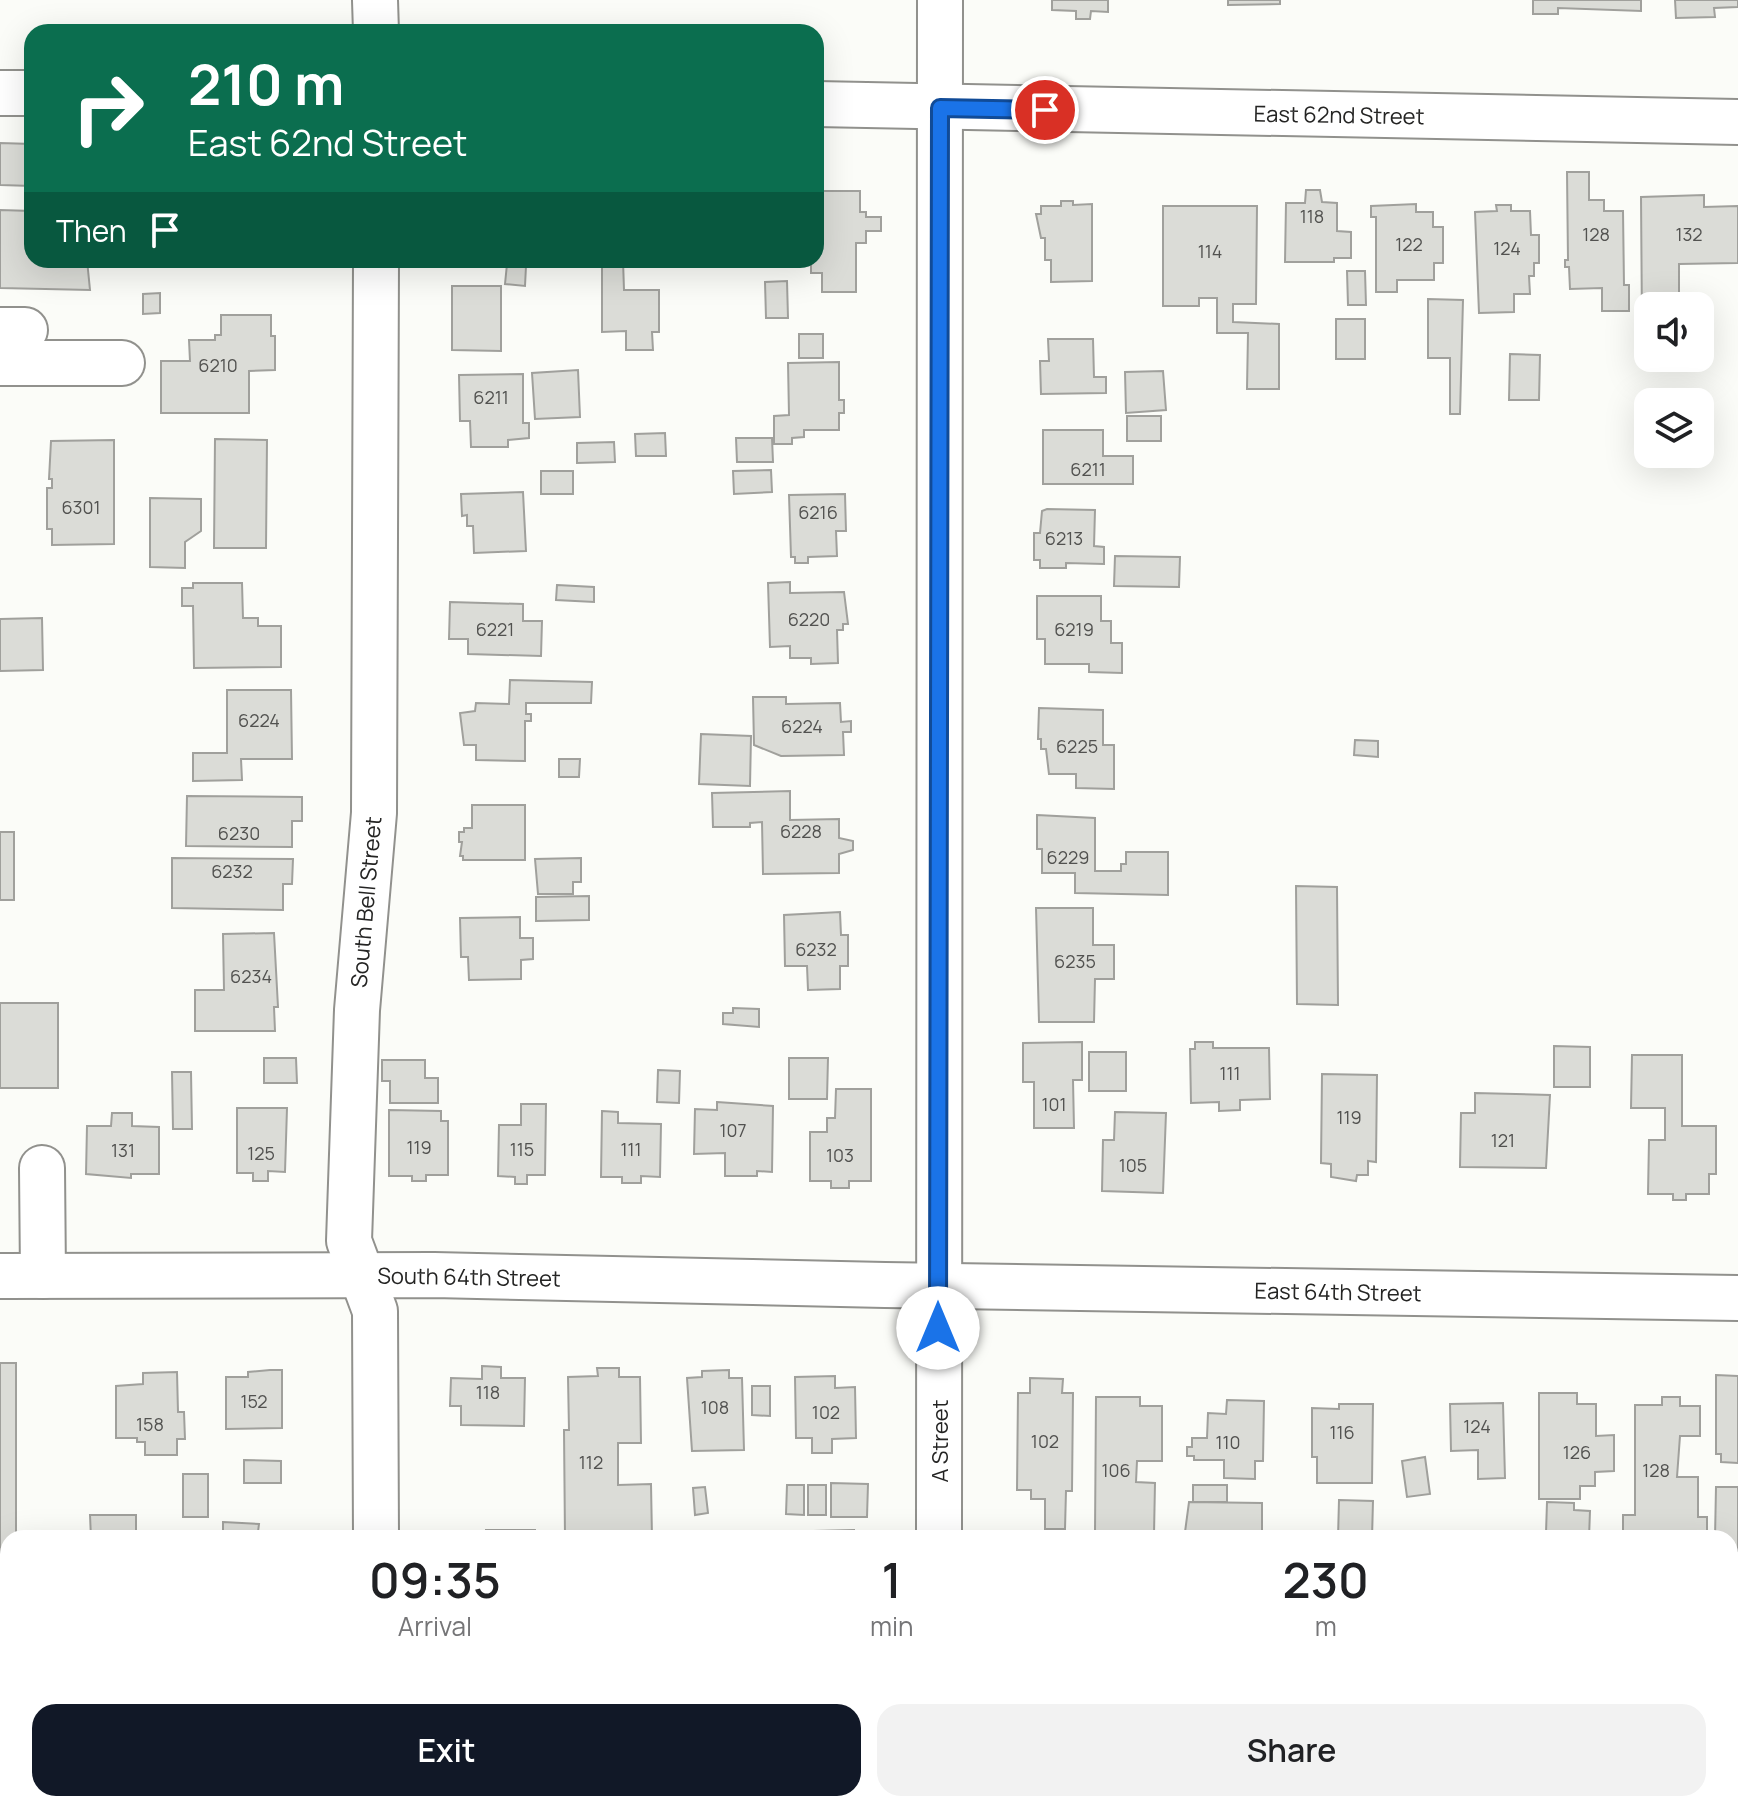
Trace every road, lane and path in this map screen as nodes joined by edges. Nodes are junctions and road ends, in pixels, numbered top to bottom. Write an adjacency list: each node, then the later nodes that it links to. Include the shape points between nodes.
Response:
1 (375, 0): 3 (street)
2 (940, 0): 7 (street, A Street)
3 (376, 24)
4 (0, 93): 5 (street)
5 (24, 93)
6 (824, 104): 7 (street, East 62nd Street)
7 (940, 108): 8 (street, East 62nd Street); 17 (street, A Street)
8 (1738, 122)
9 (376, 268): 14 (street, South Bell Street, via 374,813 357,1010 349,1241)
10 (0, 330): 11 (street, via 25,330)
11 (0, 361): 12 (street)
12 (122, 363)
13 (42, 1168): 16 (street)
14 (362, 1275): 16 (street, South 64th Street); 17 (street, South 64th Street); 19 (street, South Bell Street, via 376,1327)
15 (0, 1276): 16 (street, South 64th Street)
16 (43, 1276)
17 (938, 1286): 18 (street, East 64th Street); 20 (street, A Street)
18 (1738, 1298)
19 (376, 1530)
20 (939, 1530)

